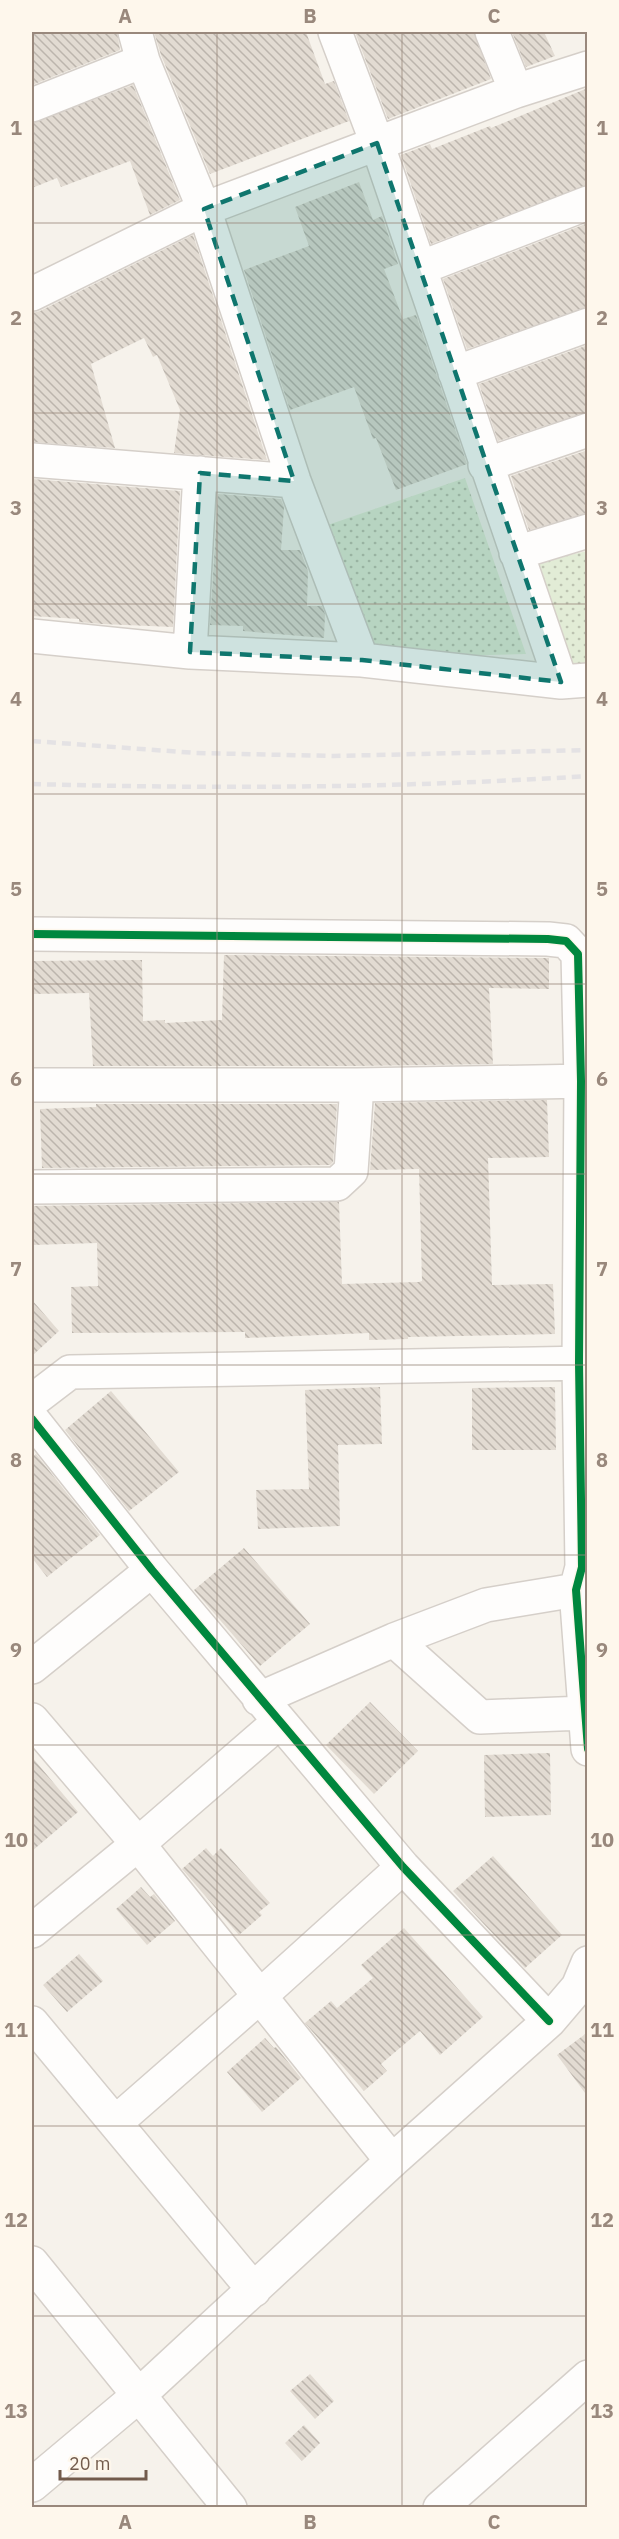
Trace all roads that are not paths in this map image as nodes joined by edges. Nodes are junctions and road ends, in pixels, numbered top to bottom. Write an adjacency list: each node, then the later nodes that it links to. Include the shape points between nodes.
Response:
1 (335, 32): 7 (street)
2 (492, 32): 5 (street)
3 (139, 46): 6 (street); 9 (street)
4 (588, 68): 5 (street)
5 (516, 91): 7 (street)
6 (32, 105)
7 (377, 143): 9 (street); 10 (street)
8 (588, 203): 10 (street)
9 (204, 209): 11 (street); 18 (street)
10 (420, 268): 13 (street)
11 (32, 294)
12 (588, 325): 13 (street)
13 (455, 373): 16 (street)
14 (588, 430): 16 (street)
15 (32, 460): 17 (street)
16 (485, 465): 20 (street)
17 (200, 474): 18 (street); 22 (street)
18 (294, 481): 23 (street)
19 (588, 531): 20 (street)
20 (516, 554): 24 (street)
21 (32, 636): 22 (street)
22 (190, 652): 23 (street)
23 (362, 660): 24 (street)
24 (574, 681)
25 (32, 934): 26 (street, via 566,941 578,954)
26 (584, 1005): 27 (street)
27 (584, 1081): 29 (street); 30 (street)
28 (32, 1085): 29 (street)
29 (357, 1085): 31 (street, via 351,1171 337,1184)
30 (584, 1178): 32 (street)
31 (32, 1186)
32 (583, 1268): 33 (street)
33 (583, 1363): 34 (street, via 70,1372); 36 (street)
34 (32, 1401)
35 (32, 1419): 37 (street)
36 (584, 1480): 38 (street)
37 (152, 1570): 40 (street); 41 (street)
38 (582, 1575): 39 (street, via 486,1605); 42 (street)
39 (394, 1640): 41 (street); 42 (street, via 480,1717)
40 (32, 1667)
41 (269, 1710): 45 (street); 46 (street)
42 (584, 1713): 44 (street)
43 (32, 1720): 45 (street)
44 (588, 1749)
45 (138, 1844): 47 (street); 49 (street)
46 (403, 1867): 49 (street); 50 (street)
47 (32, 1931)
48 (588, 1963): 50 (street, via 578,1987)
49 (259, 1997): 52 (street); 53 (street)
50 (549, 2021): 53 (street)
51 (32, 2023): 52 (street)
52 (115, 2123): 55 (street)
53 (392, 2161): 55 (street)
54 (32, 2263): 57 (street)
55 (254, 2290): 57 (street)
56 (588, 2377): 60 (street)
57 (138, 2396): 58 (street); 59 (street)
58 (32, 2486)
59 (230, 2508)
60 (440, 2508)

